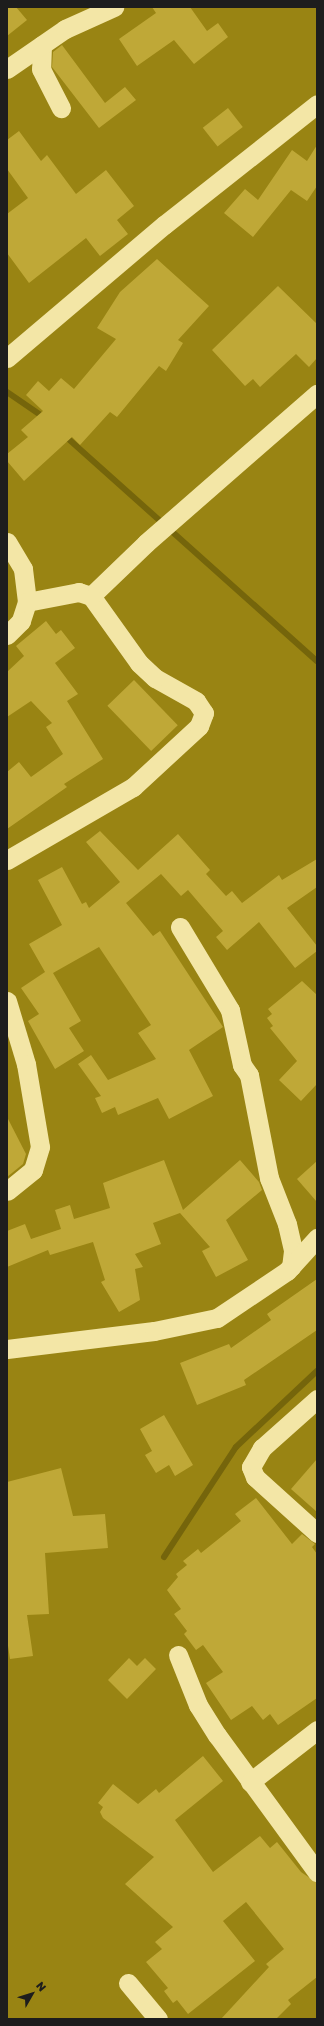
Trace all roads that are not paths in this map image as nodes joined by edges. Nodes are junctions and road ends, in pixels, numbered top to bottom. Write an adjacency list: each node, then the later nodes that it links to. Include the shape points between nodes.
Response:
1 (114, 7): 2 (street, via 64,29)
2 (42, 45): 3 (street); 5 (street, via 41,69)
3 (7, 68)
4 (317, 104): 6 (street, via 164,224)
5 (61, 108)
6 (7, 358)
7 (317, 394): 9 (street, via 146,543)
8 (7, 542): 10 (street, via 23,569)
9 (91, 596): 10 (street, via 79,592); 12 (street, via 139,663 155,678 196,701 204,713 199,726 133,787)
10 (27, 602): 11 (street, via 21,621)
11 (7, 635)
12 (7, 860)
13 (180, 927): 17 (street, via 230,1010 242,1065 249,1075 269,1178 287,1224 293,1251)
14 (7, 1001): 15 (street, via 26,1064 40,1147 33,1170)
15 (7, 1191)
16 (317, 1238): 17 (street)
17 (291, 1267): 18 (street, via 218,1318 118,1336)
18 (7, 1349)
19 (317, 1399): 20 (street, via 262,1448 251,1467 255,1477)
20 (317, 1533)
21 (178, 1656): 23 (street, via 198,1705)
22 (317, 1730): 23 (street)
23 (250, 1782): 24 (street)
24 (317, 1872)
25 (128, 1983): 26 (street)
26 (158, 2019)

